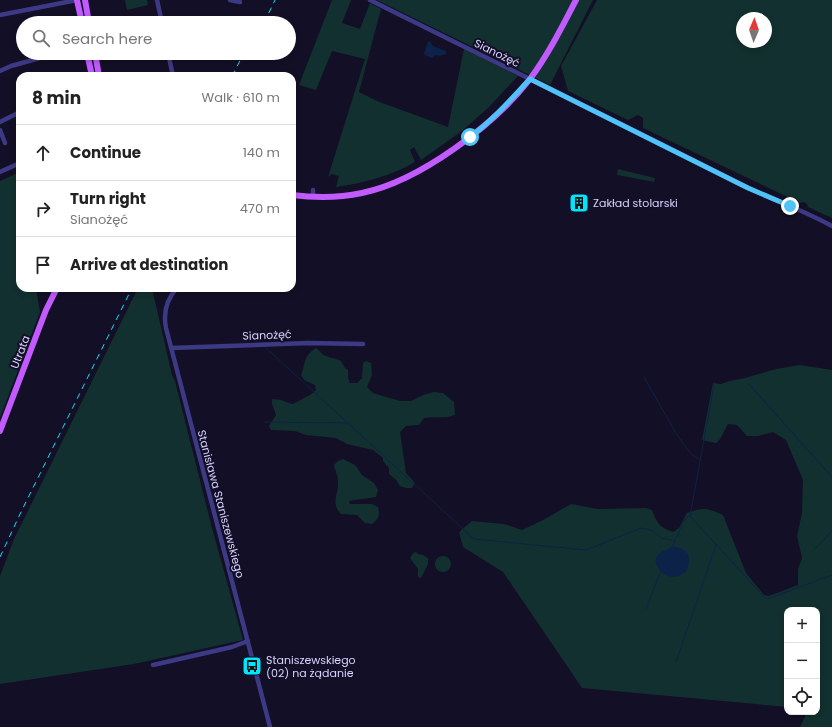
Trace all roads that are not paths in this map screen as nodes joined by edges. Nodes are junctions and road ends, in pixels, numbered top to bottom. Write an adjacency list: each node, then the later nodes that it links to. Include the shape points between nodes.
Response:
1 (77, 0): 8 (street); 9 (main road)
2 (85, 0): 10 (main road)
3 (157, 0): 11 (street)
4 (230, 0): 7 (street)
5 (370, 0): 20 (street, Sianożęć)
6 (576, 0): 20 (main road)
7 (240, 2)
8 (0, 14)
9 (80, 16)
10 (88, 16)
11 (160, 16)
12 (33, 60): 16 (street)
13 (89, 60): 17 (main road)
14 (96, 60): 18 (main road)
15 (170, 60): 19 (street)
16 (0, 71)
17 (91, 72)
18 (98, 72)
19 (172, 72)
20 (530, 79): 29 (main road, via 484,126 423,169 400,181 362,193); 30 (street, Sianożęć, via 748,188)
21 (16, 114): 22 (street)
22 (0, 122)
23 (0, 130): 24 (street)
24 (5, 143)
25 (16, 166): 26 (street)
26 (0, 172)
27 (313, 190): 29 (street)
28 (296, 195): 29 (main road)
29 (313, 197)
30 (832, 226)
31 (52, 292): 34 (main road, Utrata)
32 (55, 292): 34 (main road, Utrata)
33 (174, 292): 36 (street, Stanisława Staniszewskiego, via 165,312)
34 (49, 303): 37 (main road, Utrata)
35 (363, 344): 36 (street, Sianożęć, via 308,343)
36 (171, 348): 38 (street, Stanisława Staniszewskiego)
37 (0, 431)
38 (248, 641): 39 (street); 40 (street, Stanisława Staniszewskiego)
39 (153, 665)
40 (270, 727)

